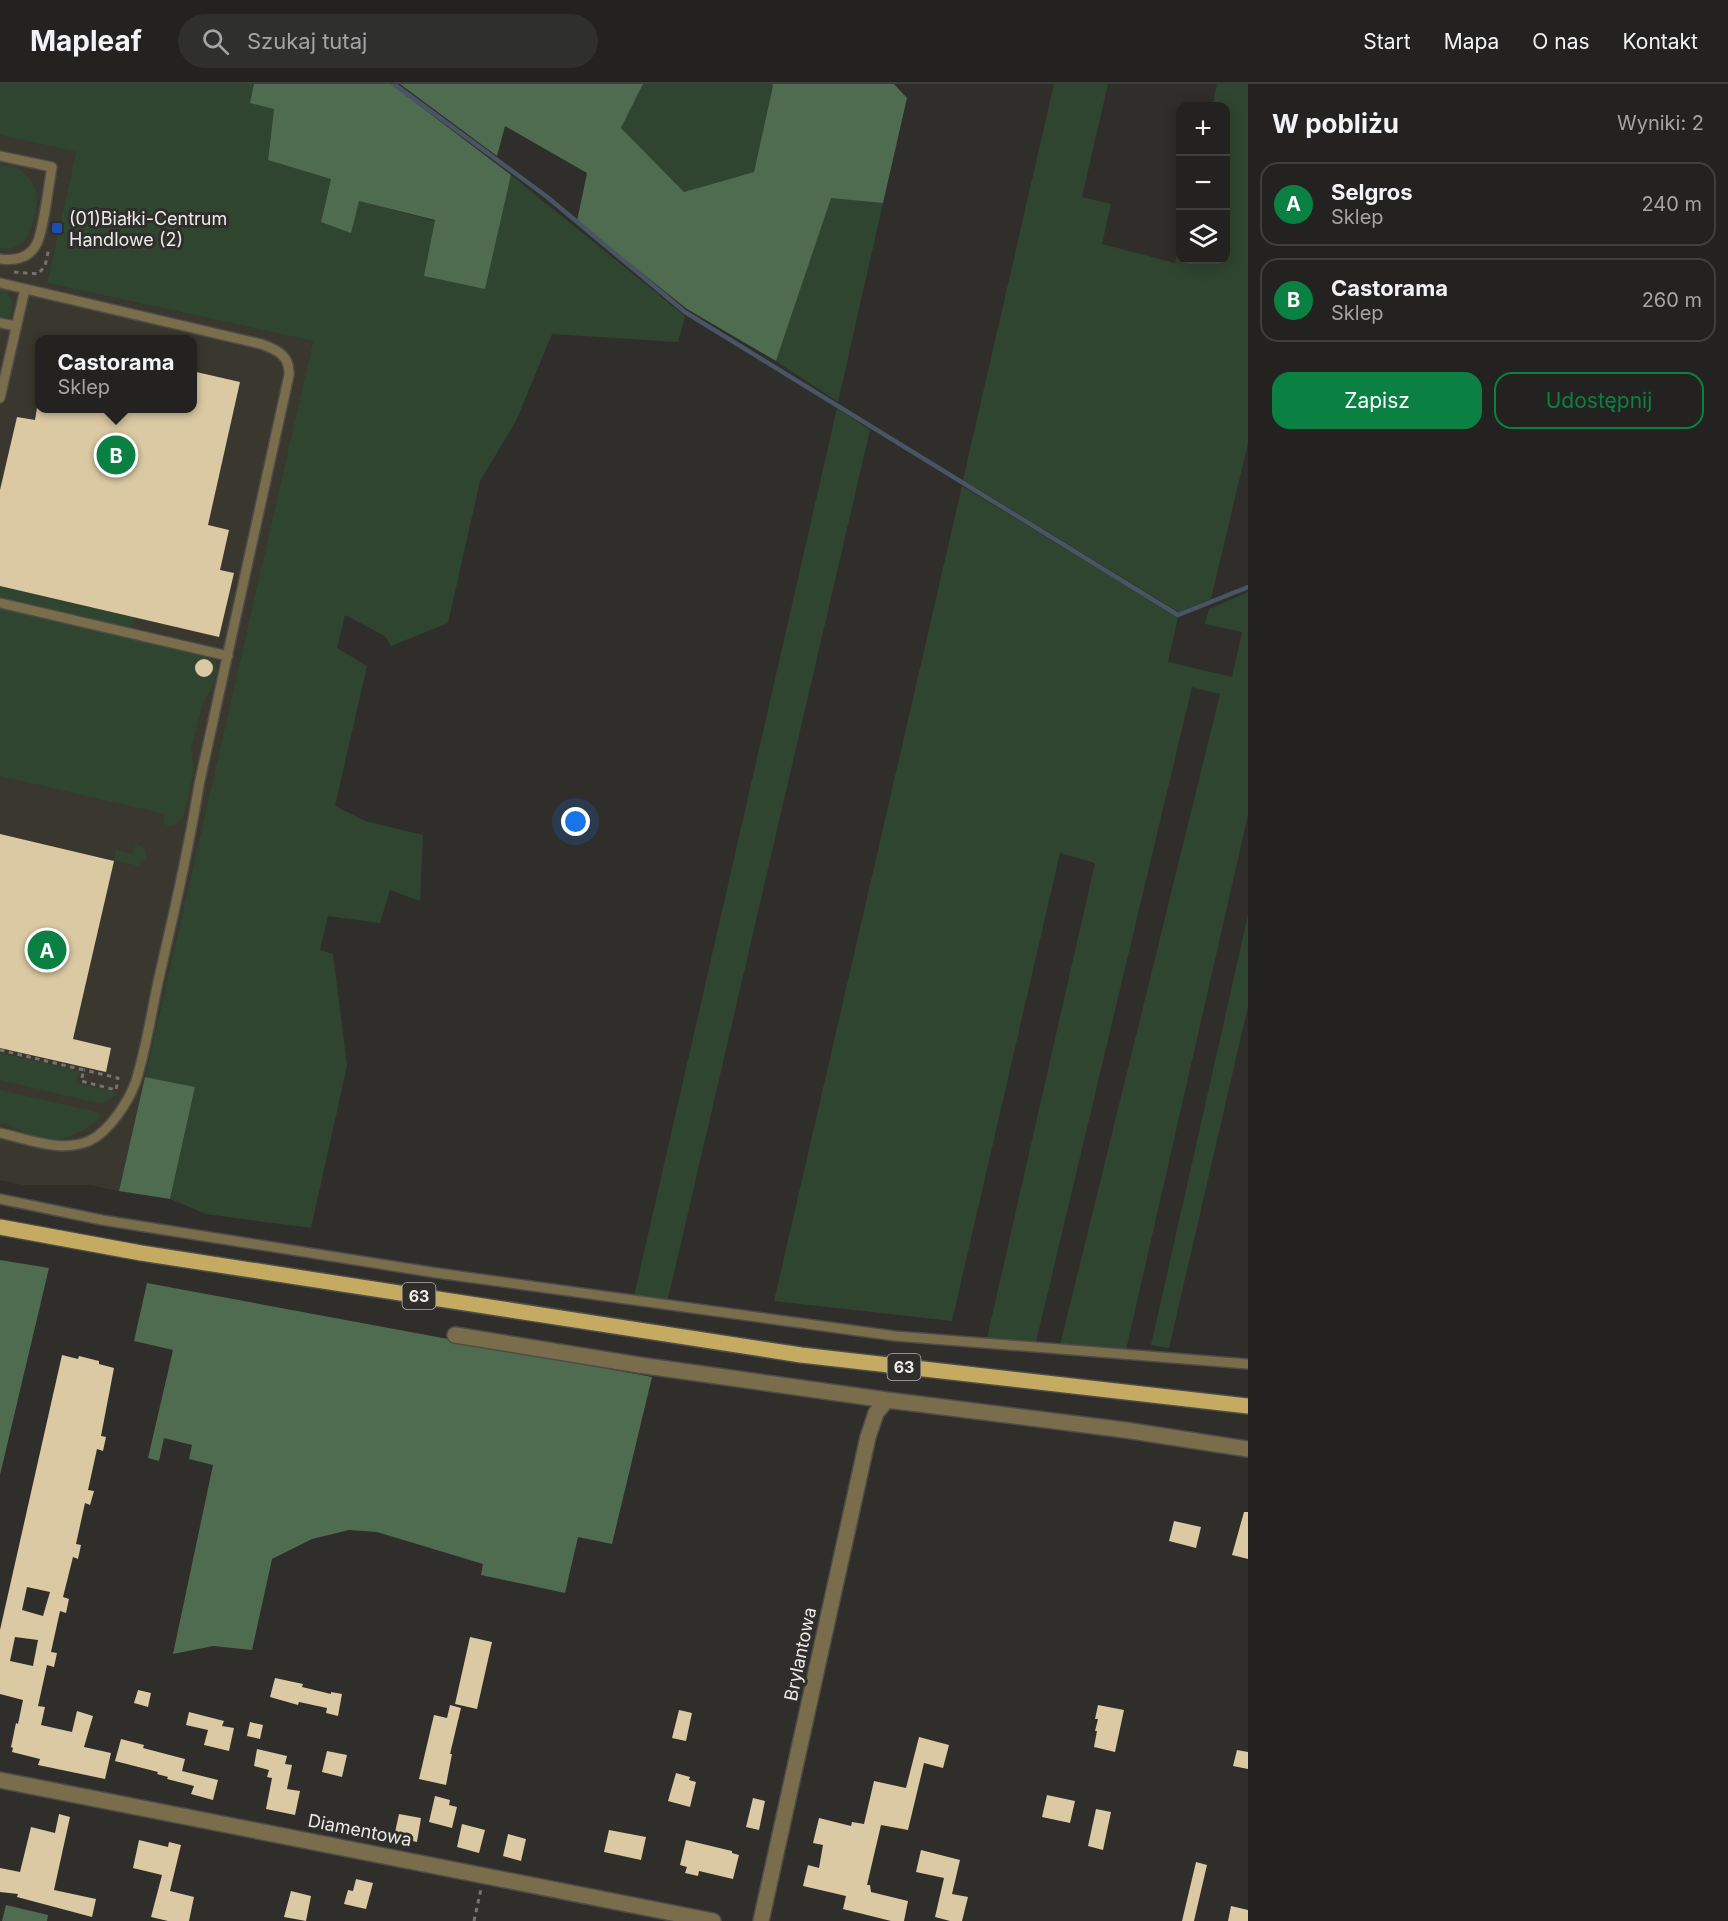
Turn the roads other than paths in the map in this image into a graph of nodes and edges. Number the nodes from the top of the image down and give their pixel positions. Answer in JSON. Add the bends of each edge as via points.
{"nodes":[{"id":1,"x":0,"y":156,"type":"edge"},
{"id":2,"x":0,"y":259,"type":"edge"},
{"id":3,"x":0,"y":282,"type":"edge"},
{"id":4,"x":25,"y":289,"type":"junction"},
{"id":5,"x":0,"y":323,"type":"edge"},
{"id":6,"x":16,"y":327,"type":"junction"},
{"id":7,"x":0,"y":398,"type":"edge"},
{"id":8,"x":0,"y":603,"type":"edge"},
{"id":9,"x":228,"y":656,"type":"junction"},
{"id":10,"x":0,"y":1133,"type":"edge"},
{"id":11,"x":0,"y":1198,"type":"edge"},
{"id":12,"x":0,"y":1227,"type":"edge"},
{"id":13,"x":455,"y":1335,"type":"dead end"},
{"id":14,"x":1248,"y":1364,"type":"edge"},
{"id":15,"x":887,"y":1400,"type":"junction"},
{"id":16,"x":1248,"y":1406,"type":"edge"},
{"id":17,"x":1248,"y":1449,"type":"edge"},
{"id":18,"x":0,"y":1780,"type":"edge"},
{"id":19,"x":712,"y":1921,"type":"edge"},
{"id":20,"x":760,"y":1921,"type":"edge"}],
"edges":[{"from":1,"to":2,"type":"lane","via":[[52,167],[38,244],[29,254],[11,261]]},
{"from":3,"to":4,"type":"lane"},
{"from":4,"to":6,"type":"lane"},
{"from":4,"to":9,"type":"lane","via":[[233,336],[278,350],[287,360],[289,375]]},
{"from":5,"to":6,"type":"lane"},
{"from":6,"to":7,"type":"lane"},
{"from":8,"to":9,"type":"lane"},
{"from":9,"to":10,"type":"lane","via":[[136,1082],[103,1132],[76,1145],[56,1146]]},
{"from":11,"to":14,"type":"lane","via":[[102,1220],[437,1273],[895,1336]]},
{"from":12,"to":16,"type":"main road","number":"63","via":[[141,1253],[801,1355]]},
{"from":13,"to":15,"type":"street"},
{"from":15,"to":17,"type":"street"},
{"from":15,"to":20,"type":"street","name":"Brylantowa","via":[[876,1413],[868,1437]]},
{"from":18,"to":19,"type":"street","name":"Diamentowa"}]}
